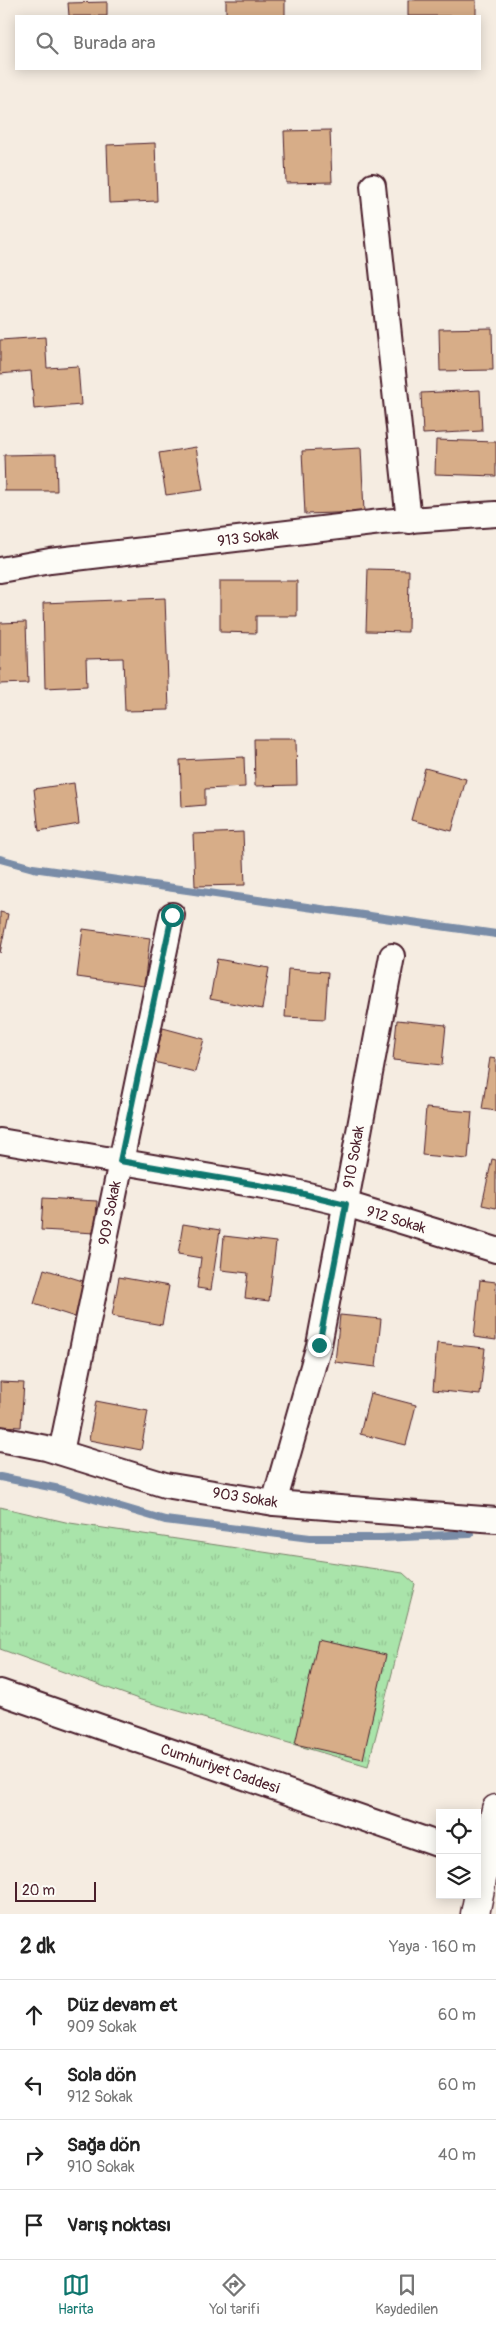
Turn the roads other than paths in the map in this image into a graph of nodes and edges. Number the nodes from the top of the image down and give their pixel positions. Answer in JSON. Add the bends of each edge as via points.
{"nodes":[{"id":1,"x":373,"y":186,"type":"dead end"},
{"id":2,"x":496,"y":514,"type":"edge"},
{"id":3,"x":409,"y":520,"type":"junction"},
{"id":4,"x":0,"y":570,"type":"edge"},
{"id":5,"x":172,"y":915,"type":"dead end"},
{"id":6,"x":392,"y":956,"type":"dead end"},
{"id":7,"x":0,"y":1141,"type":"edge"},
{"id":8,"x":120,"y":1161,"type":"junction"},
{"id":9,"x":346,"y":1204,"type":"junction"},
{"id":10,"x":496,"y":1250,"type":"edge"},
{"id":11,"x":0,"y":1439,"type":"edge"},
{"id":12,"x":60,"y":1452,"type":"junction"},
{"id":13,"x":274,"y":1503,"type":"junction"},
{"id":14,"x":496,"y":1520,"type":"edge"},
{"id":15,"x":0,"y":1692,"type":"edge"},
{"id":16,"x":496,"y":1809,"type":"edge"},
{"id":17,"x":436,"y":1844,"type":"edge"},
{"id":18,"x":481,"y":1859,"type":"edge"},
{"id":19,"x":476,"y":1899,"type":"edge"},
{"id":20,"x":474,"y":1914,"type":"edge"}],
"edges":[{"from":1,"to":3,"type":"street"},
{"from":2,"to":3,"type":"street","name":"913 Sokak"},
{"from":3,"to":4,"type":"street","name":"913 Sokak","via":[[50,561]]},
{"from":5,"to":8,"type":"street","name":"909 Sokak"},
{"from":6,"to":9,"type":"street","name":"910 Sokak"},
{"from":7,"to":8,"type":"street","name":"912 Sokak"},
{"from":8,"to":9,"type":"street","name":"912 Sokak","via":[[287,1190]]},
{"from":8,"to":12,"type":"street","name":"909 Sokak"},
{"from":9,"to":10,"type":"street","name":"912 Sokak"},
{"from":9,"to":13,"type":"street","name":"910 Sokak","via":[[319,1345]]},
{"from":11,"to":12,"type":"street","name":"903 Sokak"},
{"from":12,"to":13,"type":"street","name":"903 Sokak","via":[[165,1485]]},
{"from":13,"to":14,"type":"street","name":"903 Sokak"},
{"from":15,"to":17,"type":"street","name":"Cumhuriyet Caddesi"},
{"from":16,"to":18,"type":"highway"},
{"from":19,"to":20,"type":"highway"}]}
